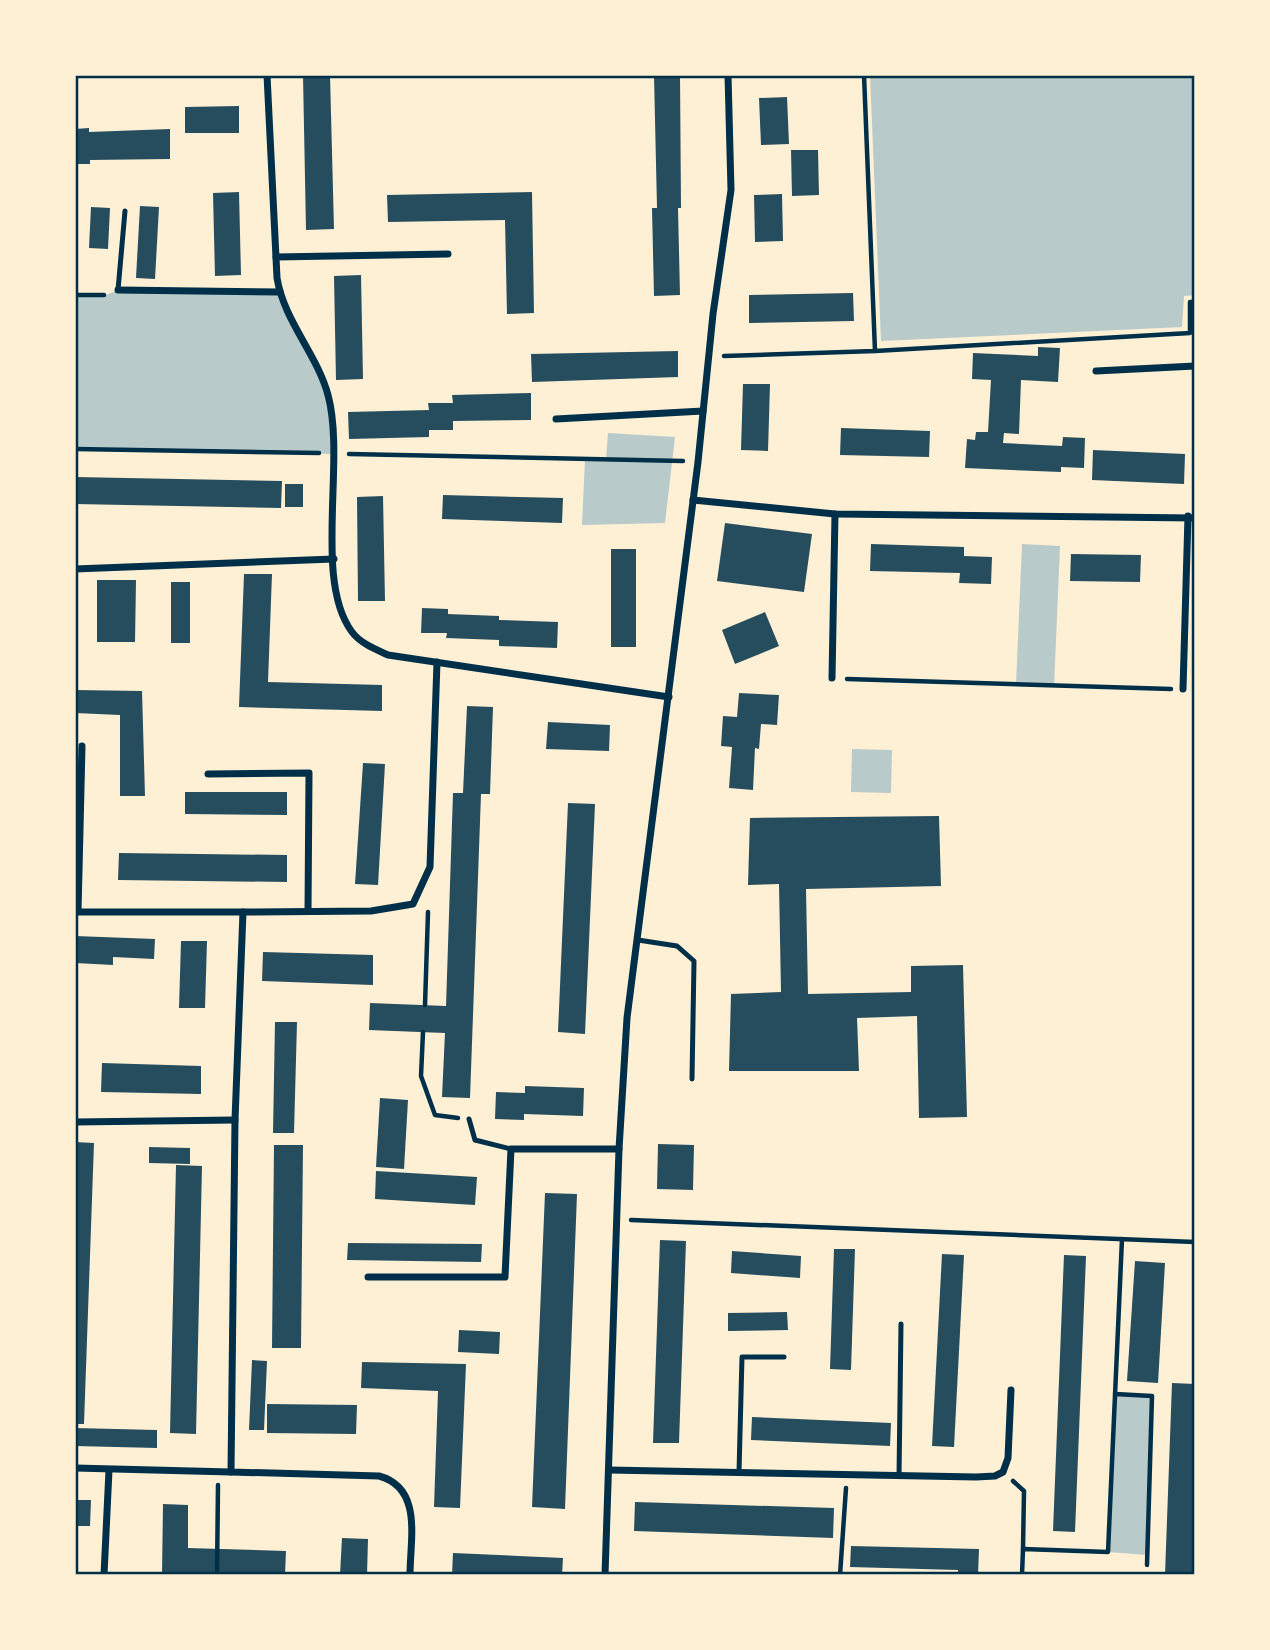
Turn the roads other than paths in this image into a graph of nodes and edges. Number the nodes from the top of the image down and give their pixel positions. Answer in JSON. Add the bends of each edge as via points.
{"nodes":[{"id":1,"x":267,"y":75,"type":"edge"},
{"id":2,"x":728,"y":75,"type":"edge"},
{"id":3,"x":125,"y":211,"type":"dead end"},
{"id":4,"x":447,"y":254,"type":"dead end"},
{"id":5,"x":276,"y":257,"type":"junction"},
{"id":6,"x":118,"y":290,"type":"joint"},
{"id":7,"x":280,"y":292,"type":"junction"},
{"id":8,"x":1195,"y":366,"type":"edge"},
{"id":9,"x":1096,"y":371,"type":"dead end"},
{"id":10,"x":703,"y":411,"type":"junction"},
{"id":11,"x":556,"y":419,"type":"dead end"},
{"id":12,"x":693,"y":500,"type":"junction"},
{"id":13,"x":835,"y":514,"type":"junction"},
{"id":14,"x":1191,"y":517,"type":"edge"},
{"id":15,"x":334,"y":559,"type":"junction"},
{"id":16,"x":75,"y":569,"type":"edge"},
{"id":17,"x":437,"y":662,"type":"junction"},
{"id":18,"x":832,"y":678,"type":"road end"},
{"id":19,"x":1182,"y":689,"type":"road end"},
{"id":20,"x":669,"y":697,"type":"junction"},
{"id":21,"x":82,"y":746,"type":"dead end"},
{"id":22,"x":208,"y":774,"type":"dead end"},
{"id":23,"x":308,"y":911,"type":"junction"},
{"id":24,"x":243,"y":912,"type":"junction"},
{"id":25,"x":638,"y":940,"type":"junction"},
{"id":26,"x":692,"y":1079,"type":"dead end"},
{"id":27,"x":469,"y":1119,"type":"road end"},
{"id":28,"x":235,"y":1120,"type":"junction"},
{"id":29,"x":75,"y":1122,"type":"edge"},
{"id":30,"x":511,"y":1149,"type":"junction"},
{"id":31,"x":619,"y":1149,"type":"junction"},
{"id":32,"x":368,"y":1277,"type":"dead end"},
{"id":33,"x":901,"y":1324,"type":"dead end"},
{"id":34,"x":784,"y":1357,"type":"dead end"},
{"id":35,"x":1011,"y":1390,"type":"dead end"},
{"id":36,"x":75,"y":1468,"type":"edge"},
{"id":37,"x":109,"y":1470,"type":"junction"},
{"id":38,"x":609,"y":1470,"type":"junction"},
{"id":39,"x":231,"y":1472,"type":"junction"},
{"id":40,"x":739,"y":1472,"type":"junction"},
{"id":41,"x":899,"y":1476,"type":"junction"},
{"id":42,"x":104,"y":1575,"type":"edge"},
{"id":43,"x":410,"y":1575,"type":"edge"},
{"id":44,"x":605,"y":1575,"type":"edge"}],
"edges":[{"from":1,"to":5,"type":"street"},
{"from":2,"to":10,"type":"street","via":[[731,190]]},
{"from":3,"to":6,"type":"lane"},
{"from":4,"to":5,"type":"street"},
{"from":5,"to":7,"type":"street"},
{"from":6,"to":7,"type":"street"},
{"from":7,"to":15,"type":"street","via":[[328,395],[334,453]]},
{"from":8,"to":9,"type":"street"},
{"from":10,"to":11,"type":"street"},
{"from":10,"to":12,"type":"street"},
{"from":12,"to":13,"type":"street"},
{"from":12,"to":20,"type":"street"},
{"from":13,"to":14,"type":"street"},
{"from":13,"to":18,"type":"street"},
{"from":14,"to":19,"type":"street"},
{"from":15,"to":16,"type":"street"},
{"from":15,"to":17,"type":"street","via":[[340,612],[353,634],[388,654]]},
{"from":17,"to":20,"type":"street"},
{"from":17,"to":23,"type":"street","via":[[430,867],[413,904],[370,911]]},
{"from":20,"to":25,"type":"street"},
{"from":21,"to":24,"type":"street","via":[[78,912]]},
{"from":22,"to":23,"type":"street","via":[[309,773]]},
{"from":23,"to":24,"type":"street"},
{"from":24,"to":28,"type":"street"},
{"from":25,"to":26,"type":"lane","via":[[677,946],[694,961]]},
{"from":25,"to":31,"type":"street","via":[[627,1018]]},
{"from":27,"to":30,"type":"lane","via":[[475,1140]]},
{"from":28,"to":29,"type":"street"},
{"from":28,"to":39,"type":"street"},
{"from":30,"to":31,"type":"street"},
{"from":30,"to":32,"type":"street","via":[[505,1277]]},
{"from":31,"to":38,"type":"street"},
{"from":33,"to":41,"type":"lane"},
{"from":34,"to":40,"type":"lane","via":[[742,1357]]},
{"from":35,"to":41,"type":"street","via":[[1008,1458],[1003,1472],[976,1478]]},
{"from":36,"to":37,"type":"street"},
{"from":37,"to":39,"type":"street"},
{"from":37,"to":42,"type":"street"},
{"from":38,"to":40,"type":"street"},
{"from":38,"to":44,"type":"street"},
{"from":39,"to":43,"type":"street","via":[[379,1476],[396,1483],[411,1507]]},
{"from":40,"to":41,"type":"street"}]}
